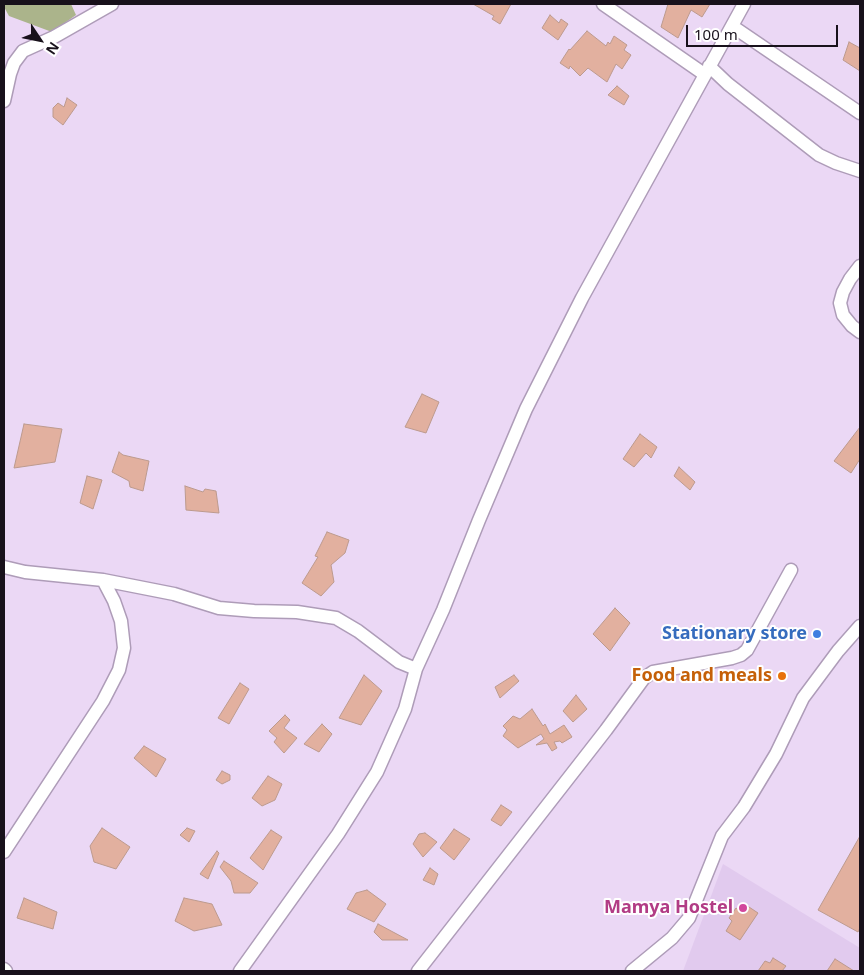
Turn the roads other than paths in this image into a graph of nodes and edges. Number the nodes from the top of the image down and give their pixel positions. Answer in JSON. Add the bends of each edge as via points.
{"nodes":[{"id":1,"x":112,"y":4,"type":"edge"},
{"id":2,"x":604,"y":4,"type":"edge"},
{"id":3,"x":744,"y":4,"type":"edge"},
{"id":4,"x":732,"y":26,"type":"junction"},
{"id":5,"x":707,"y":70,"type":"junction"},
{"id":6,"x":4,"y":101,"type":"edge"},
{"id":7,"x":860,"y":113,"type":"edge"},
{"id":8,"x":860,"y":171,"type":"edge"},
{"id":9,"x":860,"y":266,"type":"edge"},
{"id":10,"x":860,"y":332,"type":"edge"},
{"id":11,"x":4,"y":567,"type":"edge"},
{"id":12,"x":791,"y":570,"type":"dead end"},
{"id":13,"x":103,"y":580,"type":"junction"},
{"id":14,"x":860,"y":626,"type":"edge"},
{"id":15,"x":416,"y":669,"type":"junction"},
{"id":16,"x":4,"y":852,"type":"edge"},
{"id":17,"x":240,"y":971,"type":"edge"},
{"id":18,"x":418,"y":971,"type":"edge"},
{"id":19,"x":632,"y":971,"type":"edge"}],
"edges":[{"from":1,"to":6,"type":"street","via":[[23,51],[14,63]]},
{"from":2,"to":5,"type":"street"},
{"from":3,"to":4,"type":"street"},
{"from":4,"to":5,"type":"street"},
{"from":4,"to":7,"type":"street"},
{"from":5,"to":8,"type":"street","via":[[819,155]]},
{"from":5,"to":15,"type":"street","via":[[582,298],[526,409]]},
{"from":9,"to":10,"type":"street","via":[[850,279],[840,303],[843,315]]},
{"from":11,"to":13,"type":"street"},
{"from":12,"to":18,"type":"street","via":[[747,650],[732,658],[653,672],[644,678]]},
{"from":13,"to":15,"type":"street","via":[[174,594],[219,608],[297,612],[336,618],[399,662]]},
{"from":13,"to":16,"type":"street","via":[[121,621],[124,648],[119,670],[103,701]]},
{"from":14,"to":19,"type":"street","via":[[803,698],[772,760],[722,836],[688,918],[672,938]]},
{"from":15,"to":17,"type":"street","via":[[405,709],[377,772],[338,834]]}]}
